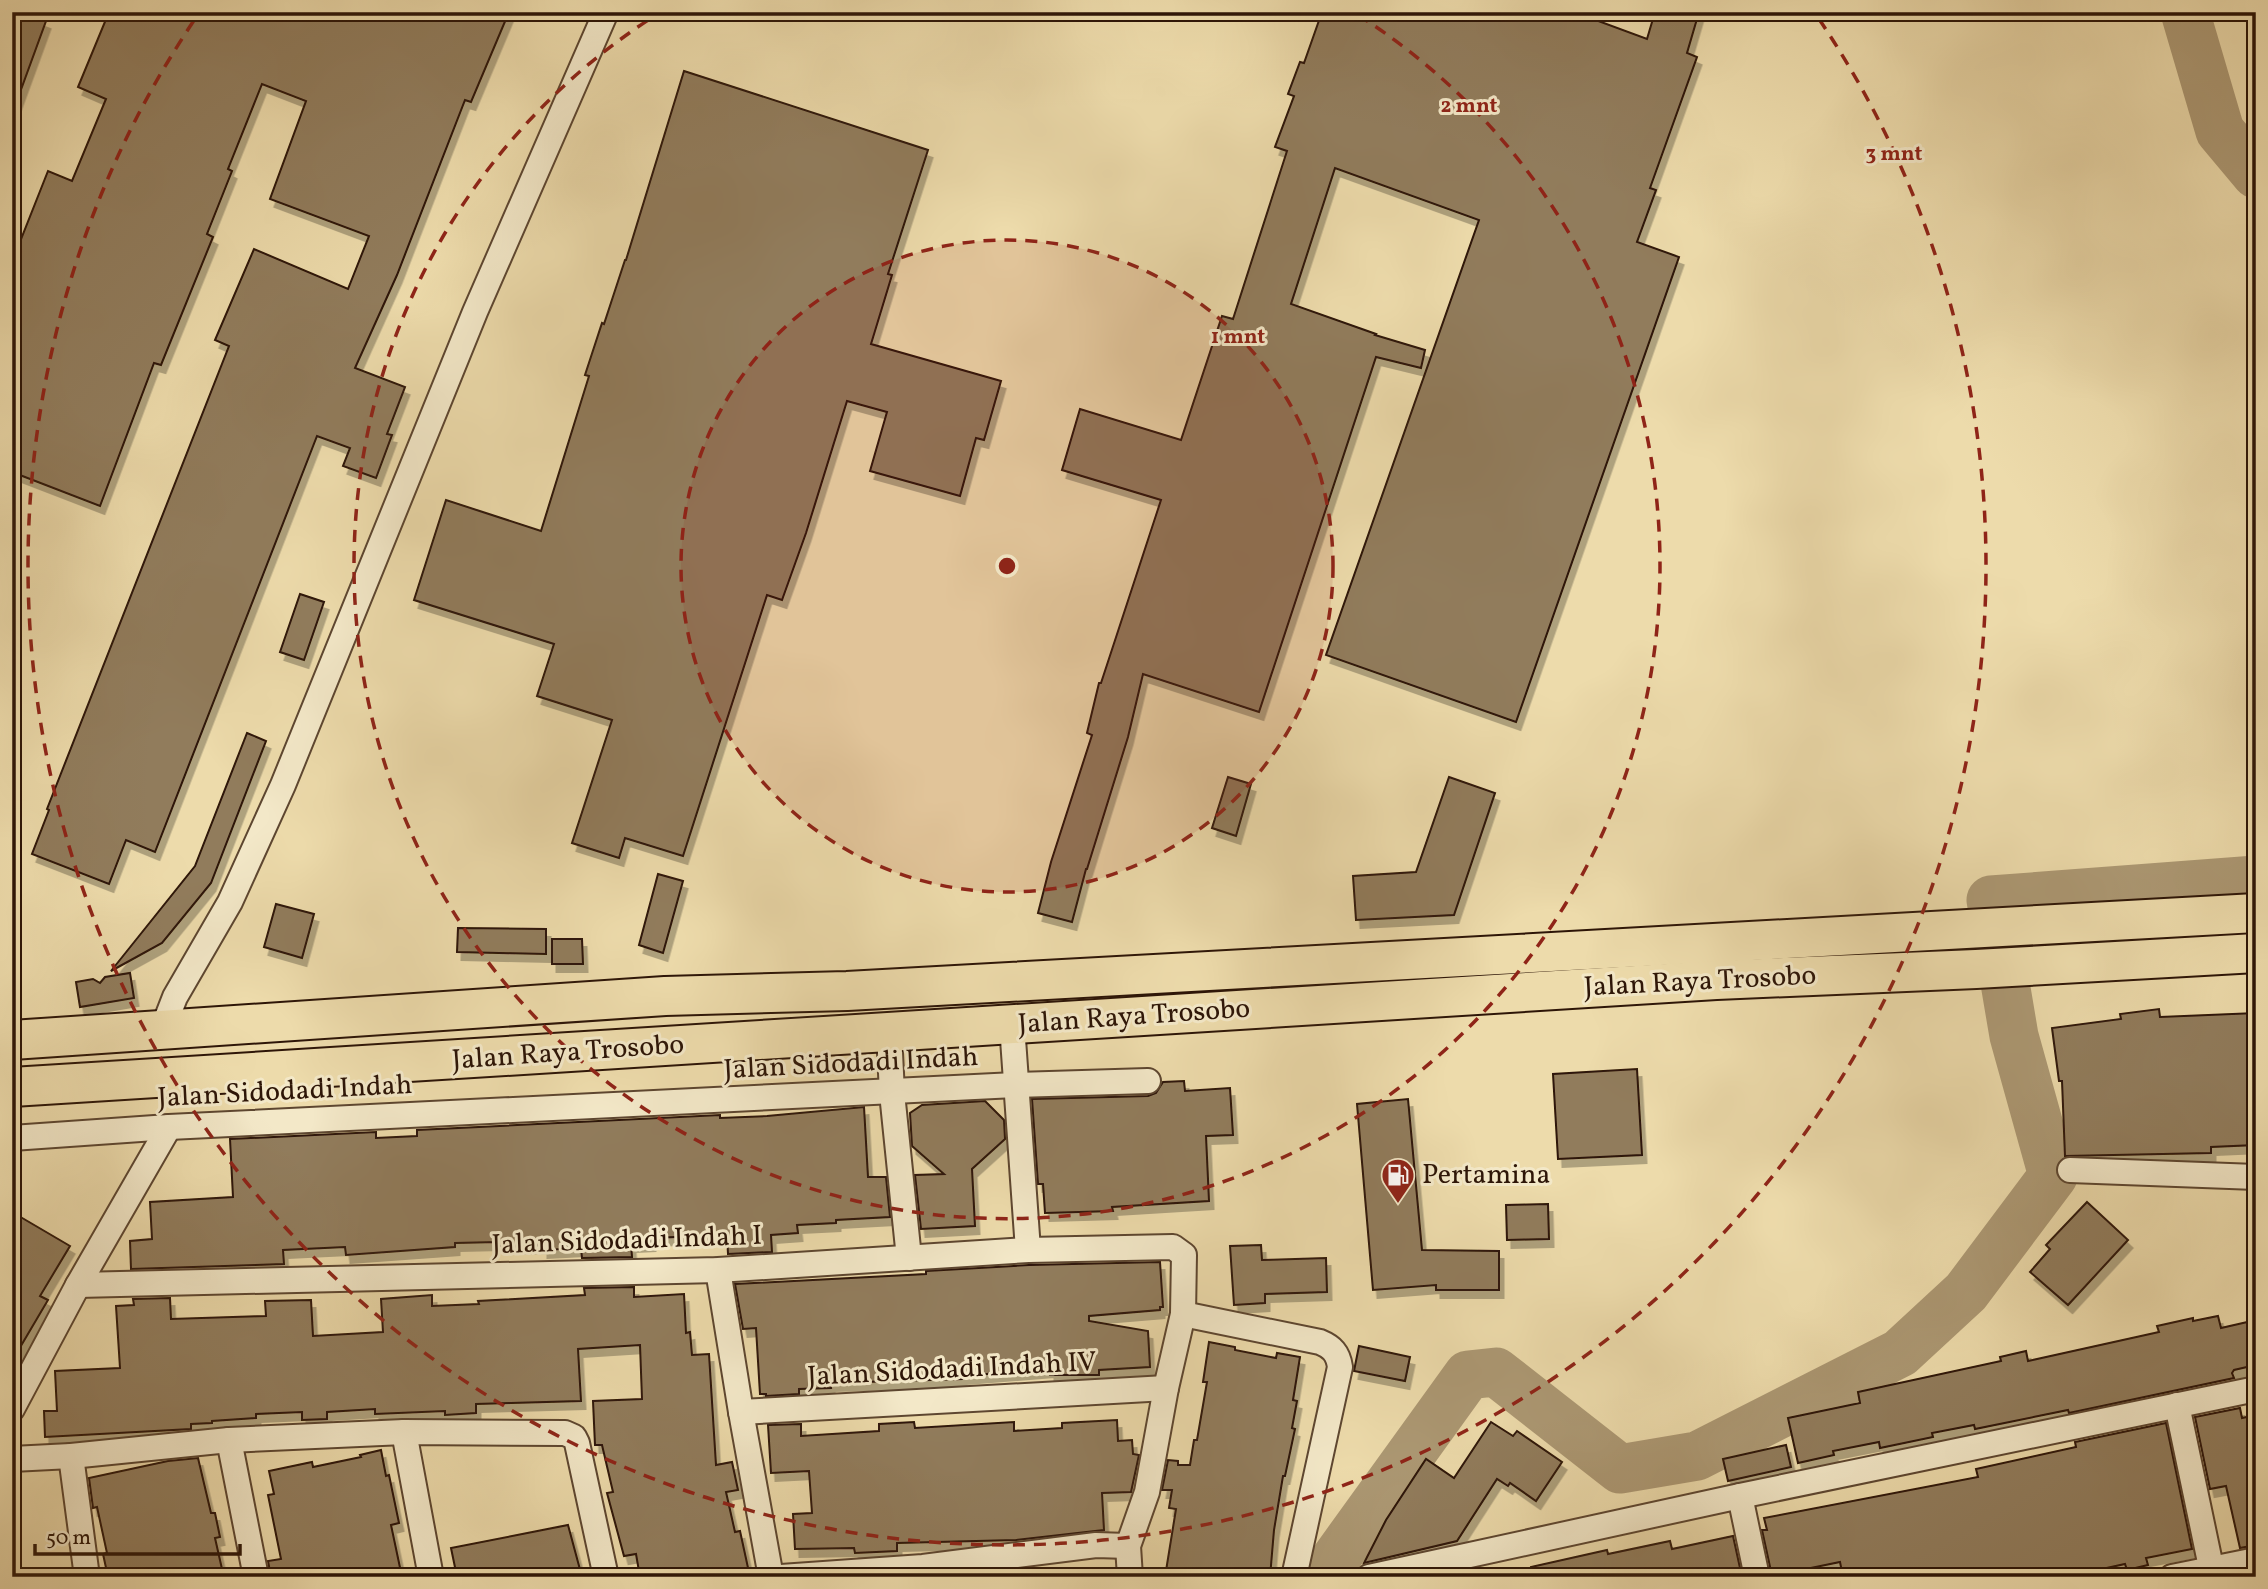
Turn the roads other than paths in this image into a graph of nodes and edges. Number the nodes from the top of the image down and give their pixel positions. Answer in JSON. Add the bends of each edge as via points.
{"nodes":[{"id":1,"x":606,"y":12,"type":"edge"},
{"id":2,"x":2256,"y":913,"type":"edge"},
{"id":3,"x":2256,"y":953,"type":"edge"},
{"id":4,"x":1012,"y":1025,"type":"junction"},
{"id":5,"x":163,"y":1028,"type":"junction"},
{"id":6,"x":889,"y":1033,"type":"junction"},
{"id":7,"x":12,"y":1040,"type":"edge"},
{"id":8,"x":1148,"y":1081,"type":"dead end"},
{"id":9,"x":1015,"y":1085,"type":"junction"},
{"id":10,"x":12,"y":1087,"type":"edge"},
{"id":11,"x":892,"y":1093,"type":"junction"},
{"id":12,"x":169,"y":1127,"type":"junction"},
{"id":13,"x":12,"y":1138,"type":"edge"},
{"id":14,"x":2070,"y":1170,"type":"dead end"},
{"id":15,"x":2256,"y":1177,"type":"edge"},
{"id":16,"x":1028,"y":1251,"type":"junction"},
{"id":17,"x":909,"y":1258,"type":"junction"},
{"id":18,"x":718,"y":1270,"type":"junction"},
{"id":19,"x":78,"y":1286,"type":"junction"},
{"id":20,"x":1183,"y":1314,"type":"junction"},
{"id":21,"x":1166,"y":1388,"type":"junction"},
{"id":22,"x":2256,"y":1389,"type":"edge"},
{"id":23,"x":2178,"y":1405,"type":"junction"},
{"id":24,"x":12,"y":1409,"type":"edge"},
{"id":25,"x":741,"y":1412,"type":"junction"},
{"id":26,"x":404,"y":1432,"type":"junction"},
{"id":27,"x":229,"y":1440,"type":"junction"},
{"id":28,"x":71,"y":1456,"type":"junction"},
{"id":29,"x":12,"y":1459,"type":"edge"},
{"id":30,"x":1740,"y":1496,"type":"junction"},
{"id":31,"x":1128,"y":1546,"type":"junction"},
{"id":32,"x":2256,"y":1560,"type":"edge"},
{"id":33,"x":2211,"y":1567,"type":"junction"},
{"id":34,"x":924,"y":1572,"type":"edge"},
{"id":35,"x":87,"y":1577,"type":"edge"},
{"id":36,"x":256,"y":1577,"type":"edge"},
{"id":37,"x":431,"y":1577,"type":"edge"},
{"id":38,"x":606,"y":1577,"type":"edge"},
{"id":39,"x":771,"y":1577,"type":"edge"},
{"id":40,"x":781,"y":1577,"type":"edge"},
{"id":41,"x":1130,"y":1577,"type":"edge"},
{"id":42,"x":1294,"y":1577,"type":"edge"},
{"id":43,"x":1369,"y":1577,"type":"edge"},
{"id":44,"x":1756,"y":1577,"type":"edge"},
{"id":45,"x":2172,"y":1577,"type":"edge"}],
"edges":[{"from":1,"to":5,"type":"street","via":[[475,312],[283,785],[230,901],[175,996]]},
{"from":2,"to":5,"type":"highway","name":"Jalan Raya Trosobo","via":[[847,991],[665,996]]},
{"from":3,"to":4,"type":"highway","name":"Jalan Raya Trosobo","via":[[1716,980]]},
{"from":4,"to":6,"type":"highway","name":"Jalan Raya Trosobo"},
{"from":4,"to":9,"type":"street"},
{"from":5,"to":7,"type":"highway","name":"Jalan Raya Trosobo"},
{"from":6,"to":10,"type":"highway","name":"Jalan Raya Trosobo"},
{"from":6,"to":11,"type":"street"},
{"from":8,"to":9,"type":"street","name":"Jalan Sidodadi Indah"},
{"from":9,"to":11,"type":"street","name":"Jalan Sidodadi Indah"},
{"from":9,"to":16,"type":"street"},
{"from":11,"to":12,"type":"street","name":"Jalan Sidodadi Indah"},
{"from":11,"to":17,"type":"street"},
{"from":12,"to":13,"type":"street","name":"Jalan Sidodadi Indah"},
{"from":12,"to":19,"type":"street"},
{"from":14,"to":15,"type":"street"},
{"from":16,"to":17,"type":"street","name":"Jalan Sidodadi Indah I"},
{"from":16,"to":20,"type":"street","name":"Jalan Sidodadi Indah I","via":[[1178,1249],[1184,1255]]},
{"from":17,"to":18,"type":"street","name":"Jalan Sidodadi Indah I"},
{"from":18,"to":19,"type":"street","name":"Jalan Sidodadi Indah I"},
{"from":18,"to":25,"type":"street"},
{"from":19,"to":24,"type":"street"},
{"from":20,"to":21,"type":"street"},
{"from":20,"to":42,"type":"street","via":[[1320,1342],[1339,1358]]},
{"from":21,"to":25,"type":"street","name":"Jalan Sidodadi Indah IV"},
{"from":21,"to":31,"type":"street","via":[[1147,1492]]},
{"from":22,"to":23,"type":"street"},
{"from":23,"to":30,"type":"street"},
{"from":23,"to":33,"type":"street"},
{"from":25,"to":39,"type":"street"},
{"from":26,"to":27,"type":"street"},
{"from":26,"to":37,"type":"street"},
{"from":26,"to":38,"type":"street","via":[[570,1434],[577,1443]]},
{"from":27,"to":28,"type":"street"},
{"from":27,"to":36,"type":"street"},
{"from":28,"to":29,"type":"street"},
{"from":28,"to":35,"type":"street"},
{"from":30,"to":43,"type":"street"},
{"from":30,"to":44,"type":"street"},
{"from":31,"to":34,"type":"street","via":[[1096,1545]]},
{"from":31,"to":41,"type":"street"},
{"from":32,"to":33,"type":"street"},
{"from":33,"to":45,"type":"street"},
{"from":34,"to":40,"type":"street"}]}
